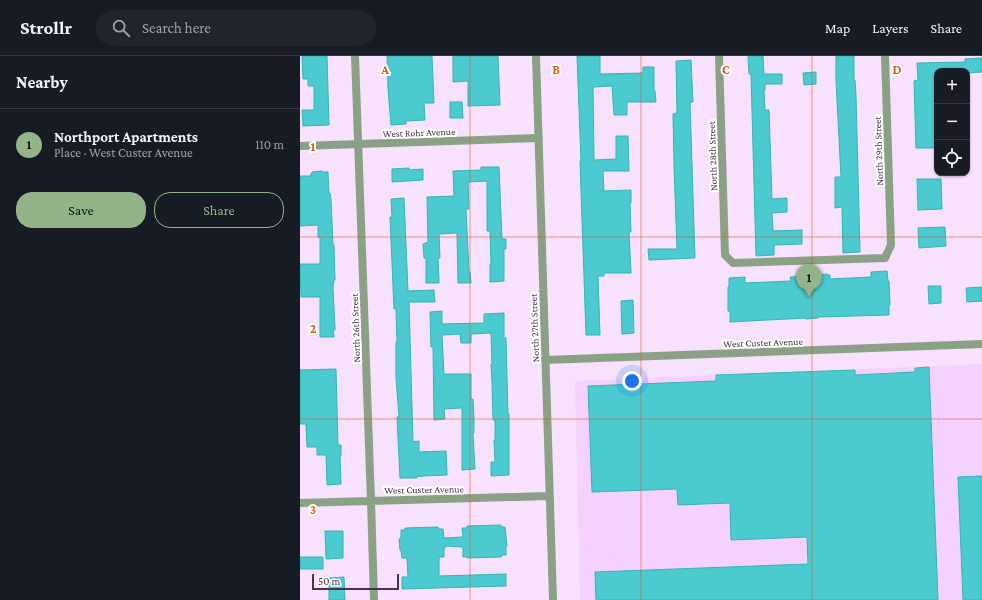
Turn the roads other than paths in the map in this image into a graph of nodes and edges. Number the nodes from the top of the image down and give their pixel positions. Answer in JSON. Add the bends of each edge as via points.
{"nodes":[{"id":1,"x":356,"y":56,"type":"edge"},
{"id":2,"x":536,"y":56,"type":"edge"},
{"id":3,"x":719,"y":56,"type":"edge"},
{"id":4,"x":885,"y":56,"type":"edge"},
{"id":5,"x":539,"y":138,"type":"junction"},
{"id":6,"x":358,"y":144,"type":"junction"},
{"id":7,"x":300,"y":146,"type":"edge"},
{"id":8,"x":891,"y":245,"type":"joint"},
{"id":9,"x":982,"y":344,"type":"edge"},
{"id":10,"x":545,"y":360,"type":"junction"},
{"id":11,"x":549,"y":496,"type":"junction"},
{"id":12,"x":371,"y":501,"type":"junction"},
{"id":13,"x":300,"y":503,"type":"edge"},
{"id":14,"x":374,"y":600,"type":"edge"},
{"id":15,"x":553,"y":600,"type":"edge"}],
"edges":[{"from":1,"to":6,"type":"street","name":"North 26th Street"},
{"from":2,"to":5,"type":"street","name":"North 27th Street"},
{"from":3,"to":8,"type":"street","name":"North 28th Street","via":[[725,255],[733,264],[884,258]]},
{"from":4,"to":8,"type":"street","name":"North 29th Street"},
{"from":5,"to":6,"type":"street","name":"West Rohr Avenue"},
{"from":5,"to":10,"type":"street","name":"North 27th Street"},
{"from":6,"to":7,"type":"street","name":"West Rohr Avenue"},
{"from":6,"to":12,"type":"street","name":"North 26th Street"},
{"from":9,"to":10,"type":"street","name":"West Custer Avenue"},
{"from":10,"to":11,"type":"street","name":"North 27th Street"},
{"from":11,"to":12,"type":"street","name":"West Custer Avenue"},
{"from":11,"to":15,"type":"street","name":"North 27th Street"},
{"from":12,"to":13,"type":"street","name":"West Custer Avenue"},
{"from":12,"to":14,"type":"street","name":"North 26th Street"}]}
